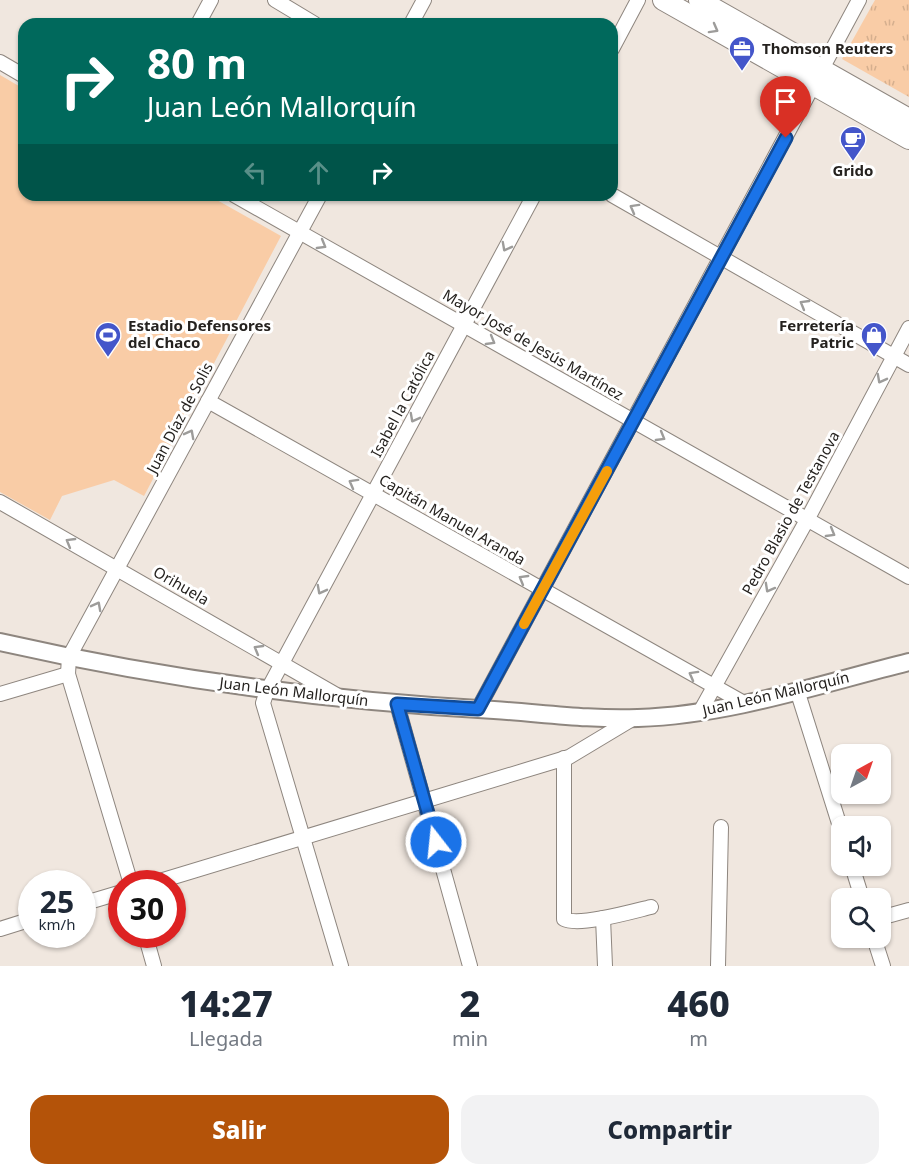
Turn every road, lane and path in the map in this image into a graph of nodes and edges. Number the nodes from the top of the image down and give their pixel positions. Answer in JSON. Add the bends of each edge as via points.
{"nodes":[{"id":1,"x":211,"y":0,"type":"edge"},
{"id":2,"x":275,"y":0,"type":"edge"},
{"id":3,"x":424,"y":0,"type":"edge"},
{"id":4,"x":638,"y":0,"type":"edge"},
{"id":5,"x":663,"y":0,"type":"edge"},
{"id":6,"x":699,"y":0,"type":"edge"},
{"id":7,"x":859,"y":0,"type":"edge"},
{"id":8,"x":201,"y":18,"type":"edge"},
{"id":9,"x":305,"y":18,"type":"edge"},
{"id":10,"x":414,"y":18,"type":"edge"},
{"id":11,"x":618,"y":38,"type":"edge"},
{"id":12,"x":0,"y":62,"type":"edge"},
{"id":13,"x":18,"y":72,"type":"edge"},
{"id":14,"x":818,"y":78,"type":"junction"},
{"id":15,"x":909,"y":119,"type":"edge"},
{"id":16,"x":909,"y":139,"type":"edge"},
{"id":17,"x":618,"y":198,"type":"edge"},
{"id":18,"x":245,"y":201,"type":"edge"},
{"id":19,"x":317,"y":201,"type":"edge"},
{"id":20,"x":531,"y":201,"type":"edge"},
{"id":21,"x":300,"y":232,"type":"junction"},
{"id":22,"x":722,"y":257,"type":"junction"},
{"id":23,"x":464,"y":325,"type":"junction"},
{"id":24,"x":909,"y":328,"type":"edge"},
{"id":25,"x":893,"y":356,"type":"junction"},
{"id":26,"x":909,"y":365,"type":"edge"},
{"id":27,"x":208,"y":401,"type":"junction"},
{"id":28,"x":634,"y":422,"type":"junction"},
{"id":29,"x":373,"y":494,"type":"junction"},
{"id":30,"x":0,"y":502,"type":"edge"},
{"id":31,"x":807,"y":520,"type":"junction"},
{"id":32,"x":117,"y":569,"type":"junction"},
{"id":33,"x":909,"y":577,"type":"edge"},
{"id":34,"x":542,"y":590,"type":"junction"},
{"id":35,"x":0,"y":642,"type":"edge"},
{"id":36,"x":282,"y":663,"type":"junction"},
{"id":37,"x":909,"y":663,"type":"edge"},
{"id":38,"x":68,"y":665,"type":"junction"},
{"id":39,"x":714,"y":687,"type":"junction"},
{"id":40,"x":797,"y":690,"type":"junction"},
{"id":41,"x":267,"y":691,"type":"junction"},
{"id":42,"x":0,"y":694,"type":"edge"},
{"id":43,"x":345,"y":699,"type":"junction"},
{"id":44,"x":744,"y":703,"type":"junction"},
{"id":45,"x":397,"y":704,"type":"junction"},
{"id":46,"x":478,"y":709,"type":"junction"},
{"id":47,"x":700,"y":712,"type":"junction"},
{"id":48,"x":634,"y":718,"type":"junction"},
{"id":49,"x":566,"y":758,"type":"junction"},
{"id":50,"x":424,"y":801,"type":"junction"},
{"id":51,"x":837,"y":816,"type":"edge"},
{"id":52,"x":721,"y":827,"type":"dead end"},
{"id":53,"x":303,"y":837,"type":"junction"},
{"id":54,"x":127,"y":870,"type":"edge"},
{"id":55,"x":186,"y":873,"type":"edge"},
{"id":56,"x":651,"y":907,"type":"dead end"},
{"id":57,"x":909,"y":910,"type":"edge"},
{"id":58,"x":891,"y":915,"type":"edge"},
{"id":59,"x":603,"y":918,"type":"junction"},
{"id":60,"x":18,"y":923,"type":"edge"},
{"id":61,"x":0,"y":929,"type":"edge"},
{"id":62,"x":149,"y":948,"type":"edge"},
{"id":63,"x":877,"y":948,"type":"edge"},
{"id":64,"x":154,"y":966,"type":"edge"},
{"id":65,"x":341,"y":966,"type":"edge"},
{"id":66,"x":470,"y":966,"type":"edge"},
{"id":67,"x":605,"y":966,"type":"edge"},
{"id":68,"x":718,"y":966,"type":"edge"},
{"id":69,"x":883,"y":966,"type":"edge"}],
"edges":[{"from":1,"to":8,"type":"street"},
{"from":2,"to":9,"type":"street"},
{"from":3,"to":10,"type":"street"},
{"from":4,"to":11,"type":"street"},
{"from":5,"to":14,"type":"main road","one_way":true},
{"from":6,"to":14,"type":"main road"},
{"from":7,"to":14,"type":"street"},
{"from":12,"to":13,"type":"street"},
{"from":14,"to":15,"type":"main road"},
{"from":14,"to":16,"type":"main road"},
{"from":14,"to":22,"type":"street"},
{"from":22,"to":17,"type":"street","one_way":true},
{"from":18,"to":21,"type":"street","name":"Mayor José de Jesús Martínez"},
{"from":19,"to":21,"type":"street","name":"Juan Díaz de Solis"},
{"from":20,"to":23,"type":"street","name":"Isabel la Católica","one_way":true},
{"from":21,"to":23,"type":"street","name":"Mayor José de Jesús Martínez","one_way":true},
{"from":21,"to":27,"type":"street","name":"Juan Díaz de Solis"},
{"from":25,"to":22,"type":"street","one_way":true},
{"from":22,"to":28,"type":"street"},
{"from":23,"to":28,"type":"street","name":"Mayor José de Jesús Martínez","one_way":true},
{"from":23,"to":29,"type":"street","name":"Isabel la Católica","one_way":true},
{"from":24,"to":25,"type":"street","name":"Pedro Blasio de Testanova"},
{"from":25,"to":26,"type":"street"},
{"from":25,"to":31,"type":"street","name":"Pedro Blasio de Testanova","one_way":true},
{"from":29,"to":27,"type":"street","name":"Capitán Manuel Aranda","one_way":true},
{"from":32,"to":27,"type":"street","name":"Juan Díaz de Solis","one_way":true},
{"from":28,"to":31,"type":"street","name":"Mayor José de Jesús Martínez","one_way":true},
{"from":28,"to":34,"type":"street"},
{"from":34,"to":29,"type":"street","name":"Capitán Manuel Aranda","one_way":true},
{"from":29,"to":36,"type":"street","name":"Isabel la Católica","one_way":true},
{"from":32,"to":30,"type":"street","name":"Orihuela","one_way":true},
{"from":31,"to":33,"type":"street","name":"Mayor José de Jesús Martínez","one_way":true},
{"from":31,"to":39,"type":"street","name":"Pedro Blasio de Testanova","one_way":true},
{"from":36,"to":32,"type":"street","name":"Orihuela","one_way":true},
{"from":38,"to":32,"type":"street","name":"Juan Díaz de Solis","one_way":true},
{"from":39,"to":34,"type":"street","name":"Capitán Manuel Aranda","one_way":true},
{"from":34,"to":46,"type":"street"},
{"from":35,"to":38,"type":"street","name":"Juan León Mallorquín"},
{"from":36,"to":41,"type":"street","name":"Isabel la Católica"},
{"from":36,"to":43,"type":"street","name":"Orihuela"},
{"from":37,"to":40,"type":"street","name":"Juan León Mallorquín"},
{"from":38,"to":41,"type":"street","name":"Juan León Mallorquín"},
{"from":38,"to":42,"type":"street"},
{"from":38,"to":54,"type":"street"},
{"from":39,"to":44,"type":"street","name":"Capitán Manuel Aranda"},
{"from":39,"to":47,"type":"street","name":"Pedro Blasio de Testanova"},
{"from":40,"to":44,"type":"street","name":"Juan León Mallorquín"},
{"from":40,"to":51,"type":"street"},
{"from":41,"to":43,"type":"street","name":"Juan León Mallorquín"},
{"from":41,"to":53,"type":"street","via":[[263,703]]},
{"from":43,"to":45,"type":"street","name":"Juan León Mallorquín"},
{"from":44,"to":47,"type":"street","name":"Juan León Mallorquín"},
{"from":45,"to":46,"type":"street","name":"Juan León Mallorquín"},
{"from":45,"to":50,"type":"street"},
{"from":46,"to":48,"type":"street","name":"Juan León Mallorquín"},
{"from":47,"to":48,"type":"street","name":"Juan León Mallorquín"},
{"from":48,"to":49,"type":"street"},
{"from":49,"to":50,"type":"street"},
{"from":49,"to":59,"type":"street","via":[[564,919]]},
{"from":50,"to":53,"type":"street"},
{"from":50,"to":66,"type":"street"},
{"from":52,"to":68,"type":"street"},
{"from":53,"to":55,"type":"street"},
{"from":53,"to":65,"type":"street"},
{"from":56,"to":59,"type":"street"},
{"from":57,"to":58,"type":"street"},
{"from":59,"to":67,"type":"street"},
{"from":60,"to":61,"type":"street"},
{"from":62,"to":64,"type":"street"},
{"from":63,"to":69,"type":"street"}]}
